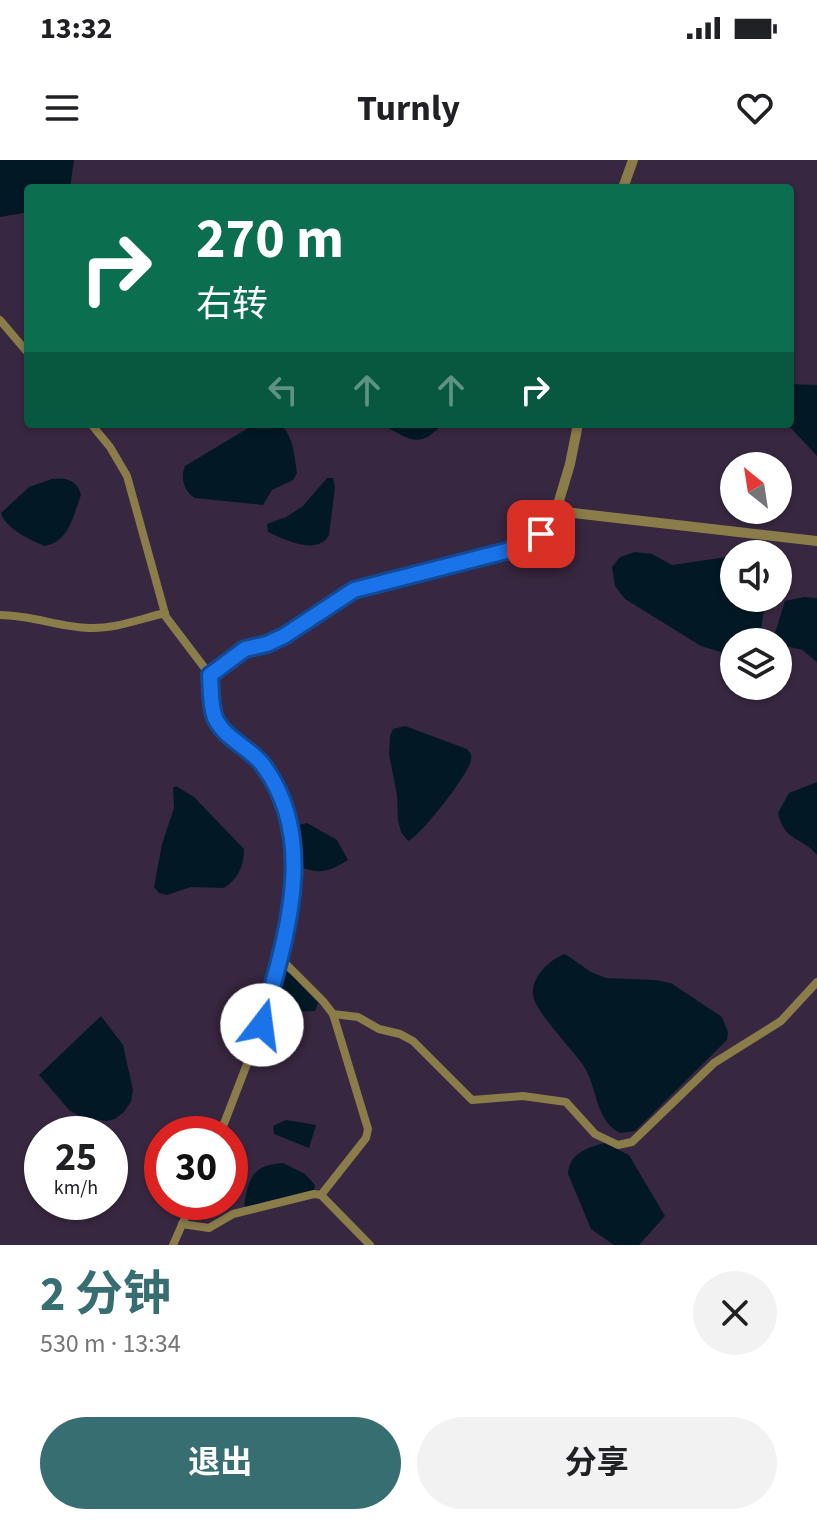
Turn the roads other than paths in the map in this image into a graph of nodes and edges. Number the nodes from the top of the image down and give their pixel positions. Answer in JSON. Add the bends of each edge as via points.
{"nodes":[{"id":1,"x":633,"y":160,"type":"edge"},
{"id":2,"x":624,"y":184,"type":"edge"},
{"id":3,"x":0,"y":320,"type":"edge"},
{"id":4,"x":24,"y":348,"type":"edge"},
{"id":5,"x":94,"y":428,"type":"edge"},
{"id":6,"x":577,"y":428,"type":"edge"},
{"id":7,"x":556,"y":511,"type":"junction"},
{"id":8,"x":817,"y":541,"type":"edge"},
{"id":9,"x":165,"y":613,"type":"junction"},
{"id":10,"x":0,"y":615,"type":"edge"},
{"id":11,"x":210,"y":675,"type":"junction"},
{"id":12,"x":280,"y":958,"type":"junction"},
{"id":13,"x":817,"y":982,"type":"edge"},
{"id":14,"x":333,"y":1014,"type":"junction"},
{"id":15,"x":227,"y":1116,"type":"edge"},
{"id":16,"x":321,"y":1195,"type":"junction"},
{"id":17,"x":184,"y":1220,"type":"edge"},
{"id":18,"x":182,"y":1224,"type":"junction"},
{"id":19,"x":173,"y":1245,"type":"edge"},
{"id":20,"x":370,"y":1245,"type":"edge"}],
"edges":[{"from":1,"to":2,"type":"street"},
{"from":3,"to":4,"type":"street"},
{"from":5,"to":9,"type":"street","via":[[127,476]]},
{"from":6,"to":7,"type":"street"},
{"from":7,"to":8,"type":"street"},
{"from":7,"to":11,"type":"street","via":[[541,534],[524,544],[354,590],[284,636],[245,649]]},
{"from":9,"to":10,"type":"street","via":[[92,628]]},
{"from":9,"to":11,"type":"street"},
{"from":11,"to":12,"type":"street","via":[[216,718],[262,763],[291,822],[293,874]]},
{"from":12,"to":14,"type":"street"},
{"from":12,"to":15,"type":"street","via":[[262,1025]]},
{"from":13,"to":14,"type":"street","via":[[781,1021],[714,1063],[641,1136],[625,1145],[595,1134],[566,1102],[523,1096],[472,1100],[413,1041],[358,1017]]},
{"from":14,"to":16,"type":"street","via":[[367,1135]]},
{"from":16,"to":18,"type":"street","via":[[233,1214],[209,1228]]},
{"from":16,"to":20,"type":"street"},
{"from":17,"to":18,"type":"street"},
{"from":18,"to":19,"type":"street"}]}
